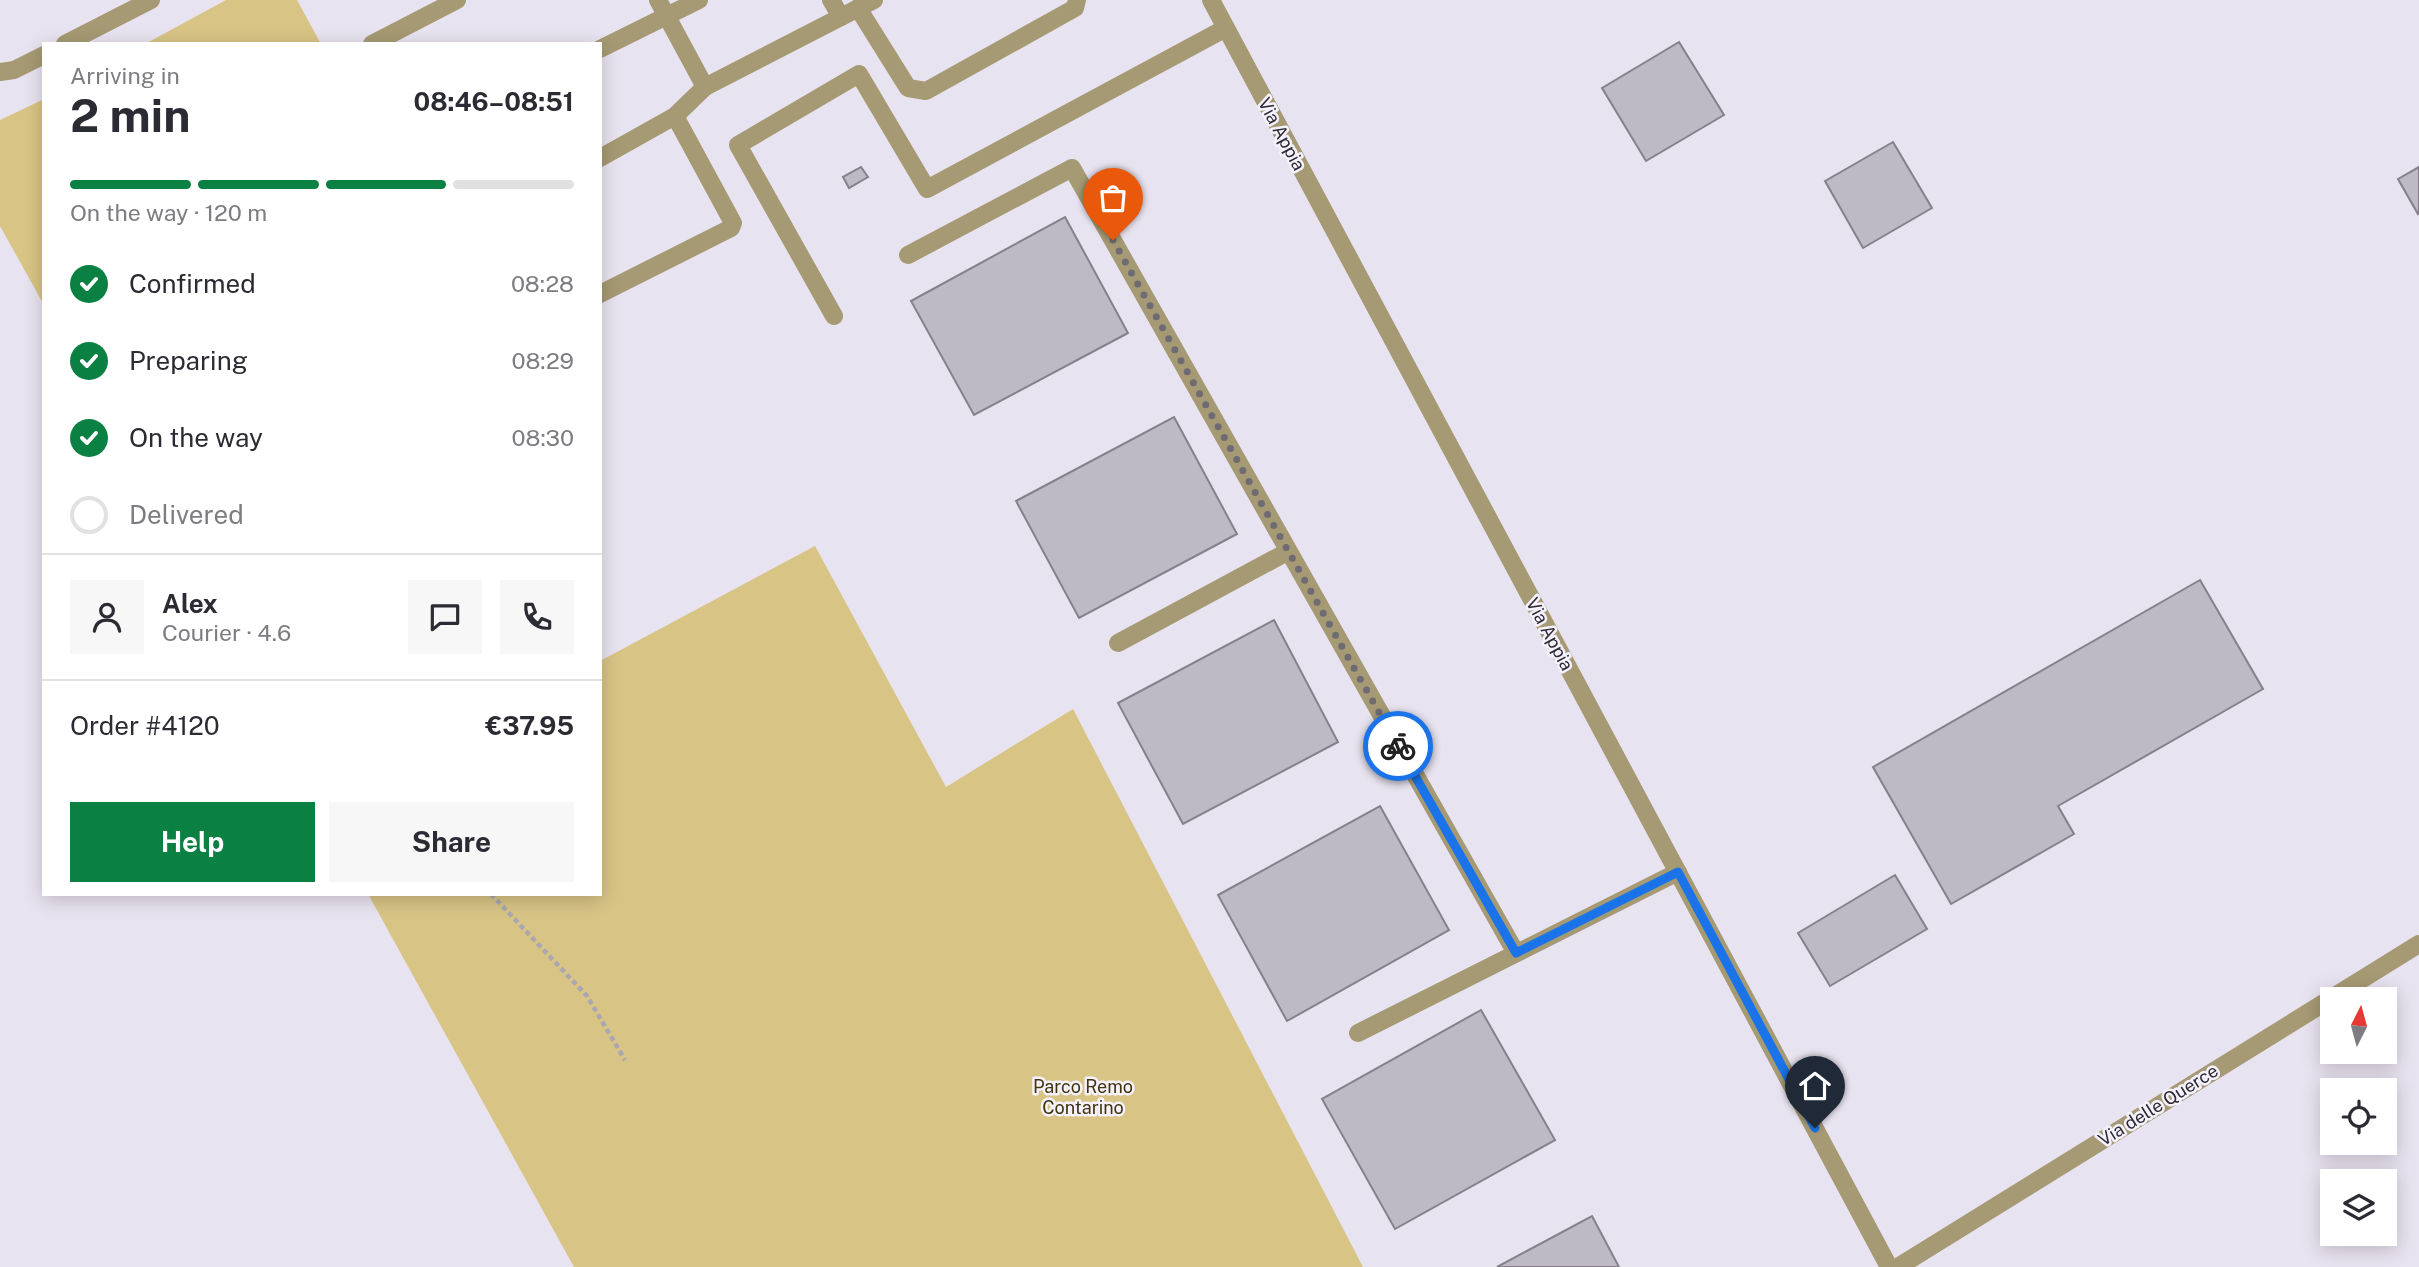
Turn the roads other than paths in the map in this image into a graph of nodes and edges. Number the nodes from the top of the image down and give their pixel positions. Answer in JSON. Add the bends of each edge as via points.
{"nodes":[{"id":1,"x":152,"y":0,"type":"edge"},
{"id":2,"x":457,"y":0,"type":"edge"},
{"id":3,"x":699,"y":0,"type":"edge"},
{"id":4,"x":831,"y":0,"type":"edge"},
{"id":5,"x":1077,"y":0,"type":"edge"},
{"id":6,"x":1211,"y":0,"type":"edge"},
{"id":7,"x":866,"y":4,"type":"edge"},
{"id":8,"x":663,"y":8,"type":"edge"},
{"id":9,"x":841,"y":17,"type":"junction"},
{"id":10,"x":1226,"y":28,"type":"junction"},
{"id":11,"x":69,"y":42,"type":"edge"},
{"id":12,"x":376,"y":42,"type":"edge"},
{"id":13,"x":602,"y":49,"type":"edge"},
{"id":14,"x":42,"y":56,"type":"edge"},
{"id":15,"x":0,"y":72,"type":"edge"},
{"id":16,"x":705,"y":87,"type":"junction"},
{"id":17,"x":675,"y":116,"type":"junction"},
{"id":18,"x":602,"y":157,"type":"edge"},
{"id":19,"x":908,"y":255,"type":"dead end"},
{"id":20,"x":602,"y":293,"type":"edge"},
{"id":21,"x":834,"y":316,"type":"dead end"},
{"id":22,"x":1287,"y":552,"type":"junction"},
{"id":23,"x":1118,"y":643,"type":"dead end"},
{"id":24,"x":1678,"y":872,"type":"junction"},
{"id":25,"x":2419,"y":944,"type":"edge"},
{"id":26,"x":1516,"y":953,"type":"junction"},
{"id":27,"x":1359,"y":1033,"type":"dead end"},
{"id":28,"x":1889,"y":1267,"type":"edge"},
{"id":29,"x":1898,"y":1267,"type":"edge"}],
"edges":[{"from":1,"to":11,"type":"street"},
{"from":2,"to":12,"type":"street"},
{"from":3,"to":8,"type":"street"},
{"from":4,"to":9,"type":"street"},
{"from":5,"to":7,"type":"street","via":[[1074,8],[926,92],[908,88]]},
{"from":6,"to":10,"type":"street","name":"Via Appia"},
{"from":7,"to":9,"type":"street"},
{"from":8,"to":13,"type":"street"},
{"from":8,"to":16,"type":"street"},
{"from":9,"to":16,"type":"street"},
{"from":10,"to":21,"type":"street","via":[[927,189],[859,74],[738,145]]},
{"from":10,"to":24,"type":"street","name":"Via Appia"},
{"from":14,"to":15,"type":"street"},
{"from":16,"to":17,"type":"street"},
{"from":17,"to":18,"type":"street"},
{"from":17,"to":20,"type":"street","via":[[733,223],[731,228]]},
{"from":19,"to":22,"type":"street","via":[[1072,168]]},
{"from":22,"to":23,"type":"street"},
{"from":22,"to":26,"type":"street"},
{"from":24,"to":26,"type":"street"},
{"from":24,"to":28,"type":"street","name":"Via Appia"},
{"from":25,"to":29,"type":"street","name":"Via delle Querce"},
{"from":26,"to":27,"type":"street"}]}
